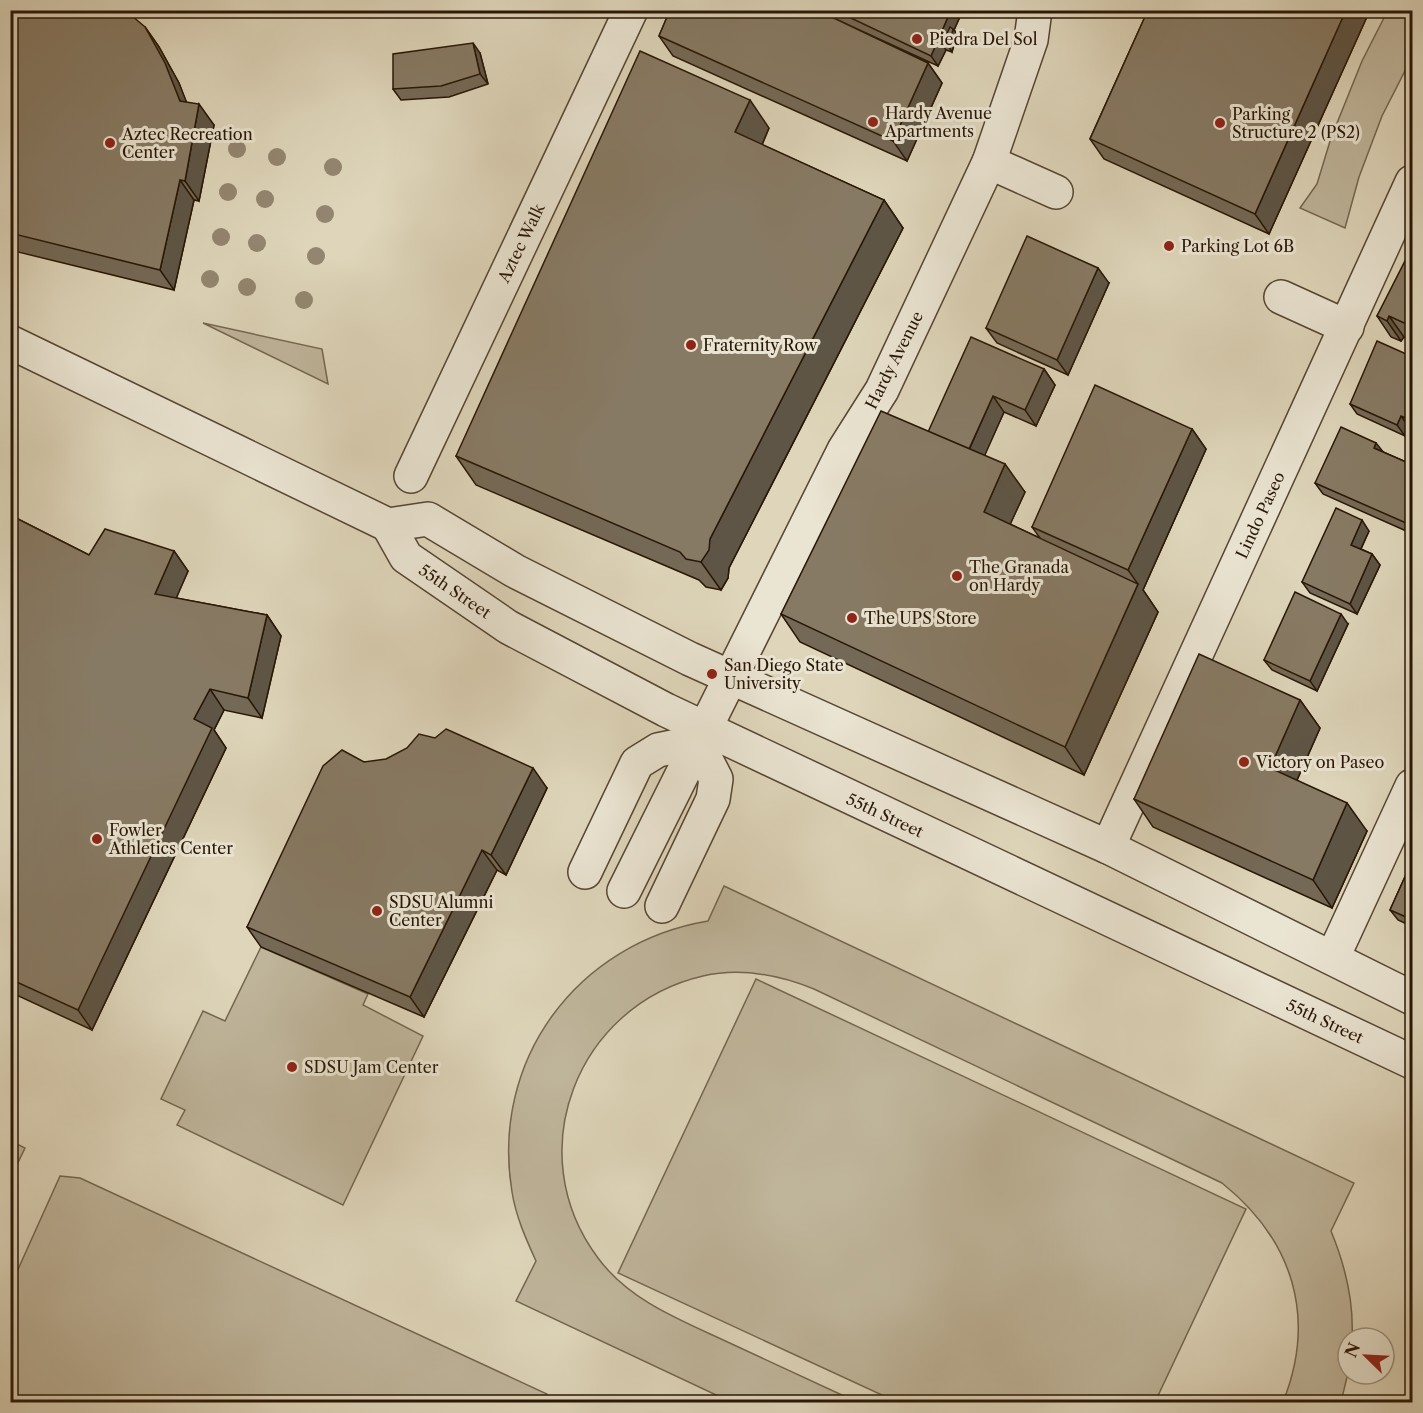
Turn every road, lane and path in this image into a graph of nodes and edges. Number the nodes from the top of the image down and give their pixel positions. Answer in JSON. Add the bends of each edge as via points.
{"nodes":[{"id":1,"x":631,"y":10,"type":"edge"},
{"id":2,"x":1035,"y":10,"type":"edge"},
{"id":3,"x":989,"y":162,"type":"junction"},
{"id":4,"x":1413,"y":182,"type":"edge"},
{"id":5,"x":1056,"y":192,"type":"dead end"},
{"id":6,"x":1281,"y":297,"type":"dead end"},
{"id":7,"x":1347,"y":327,"type":"junction"},
{"id":8,"x":10,"y":342,"type":"edge"},
{"id":9,"x":411,"y":476,"type":"dead end"},
{"id":10,"x":388,"y":525,"type":"junction"},
{"id":11,"x":729,"y":677,"type":"junction"},
{"id":12,"x":701,"y":735,"type":"junction"},
{"id":13,"x":1413,"y":786,"type":"edge"},
{"id":14,"x":1108,"y":848,"type":"junction"},
{"id":15,"x":585,"y":872,"type":"dead end"},
{"id":16,"x":624,"y":891,"type":"dead end"},
{"id":17,"x":662,"y":906,"type":"dead end"},
{"id":18,"x":1333,"y":957,"type":"junction"},
{"id":19,"x":1413,"y":998,"type":"edge"},
{"id":20,"x":1413,"y":1062,"type":"edge"}],
"edges":[{"from":1,"to":9,"type":"street","name":"Aztec Walk"},
{"from":2,"to":3,"type":"street","name":"Hardy Avenue","via":[[1031,40]]},
{"from":3,"to":5,"type":"street"},
{"from":3,"to":11,"type":"street","name":"Hardy Avenue","via":[[882,390],[844,450]]},
{"from":4,"to":7,"type":"street","name":"Lindo Paseo"},
{"from":6,"to":7,"type":"street"},
{"from":7,"to":14,"type":"street","name":"Lindo Paseo"},
{"from":8,"to":10,"type":"street"},
{"from":10,"to":11,"type":"street","via":[[428,519],[515,571]]},
{"from":10,"to":12,"type":"street","name":"55th Street","via":[[406,557],[508,627]]},
{"from":11,"to":12,"type":"street","name":"Hardy Avenue"},
{"from":11,"to":14,"type":"street"},
{"from":12,"to":15,"type":"street","via":[[658,750],[637,763]]},
{"from":12,"to":16,"type":"street","name":"Hardy Avenue"},
{"from":12,"to":17,"type":"street","via":[[716,779],[713,799]]},
{"from":12,"to":20,"type":"street","name":"55th Street"},
{"from":13,"to":18,"type":"street"},
{"from":14,"to":18,"type":"street"},
{"from":18,"to":19,"type":"street"}]}
